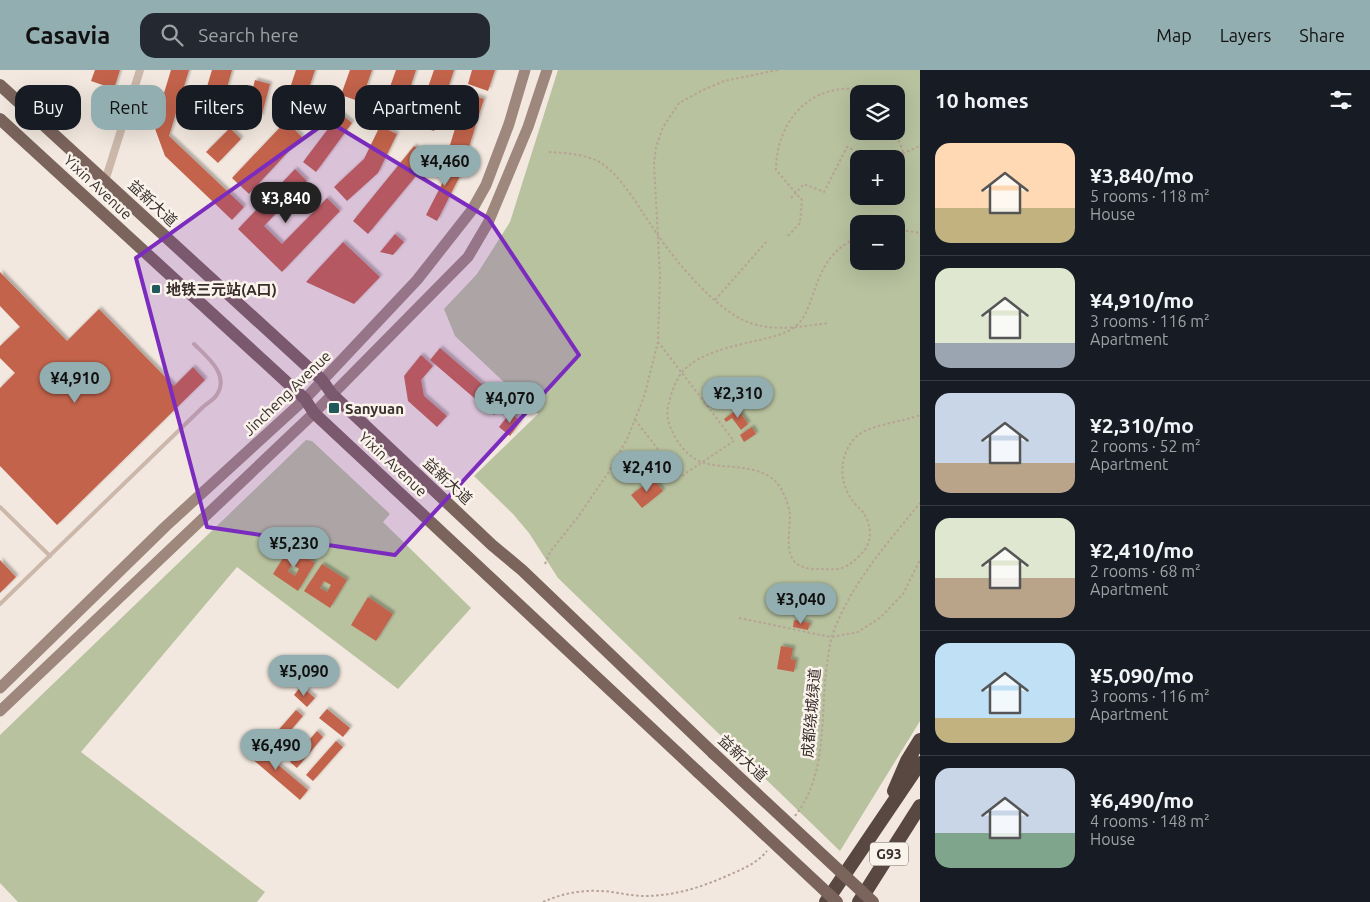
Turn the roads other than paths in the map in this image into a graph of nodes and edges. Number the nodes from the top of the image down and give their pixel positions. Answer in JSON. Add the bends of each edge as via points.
{"nodes":[{"id":1,"x":140,"y":70,"type":"edge"},
{"id":2,"x":525,"y":70,"type":"edge"},
{"id":3,"x":547,"y":70,"type":"edge"},
{"id":4,"x":0,"y":85,"type":"edge"},
{"id":5,"x":0,"y":119,"type":"edge"},
{"id":6,"x":105,"y":181,"type":"junction"},
{"id":7,"x":194,"y":344,"type":"dead end"},
{"id":8,"x":322,"y":380,"type":"junction"},
{"id":9,"x":332,"y":394,"type":"junction"},
{"id":10,"x":305,"y":399,"type":"junction"},
{"id":11,"x":314,"y":413,"type":"junction"},
{"id":12,"x":0,"y":507,"type":"edge"},
{"id":13,"x":50,"y":556,"type":"junction"},
{"id":14,"x":0,"y":604,"type":"edge"},
{"id":15,"x":0,"y":688,"type":"edge"},
{"id":16,"x":0,"y":711,"type":"edge"},
{"id":17,"x":920,"y":740,"type":"edge"},
{"id":18,"x":920,"y":763,"type":"edge"},
{"id":19,"x":920,"y":806,"type":"edge"},
{"id":20,"x":877,"y":828,"type":"junction"},
{"id":21,"x":826,"y":902,"type":"edge"},
{"id":22,"x":837,"y":902,"type":"edge"},
{"id":23,"x":858,"y":902,"type":"edge"},
{"id":24,"x":872,"y":902,"type":"edge"}],
"edges":[{"from":1,"to":6,"type":"street"},
{"from":2,"to":8,"type":"main road","name":"Jincheng Avenue","via":[[486,185],[472,210],[417,280]]},
{"from":3,"to":9,"type":"main road","via":[[528,127],[488,223],[468,257]]},
{"from":4,"to":6,"type":"main road","name":"益新大道"},
{"from":5,"to":10,"type":"main road","name":"Yixin Avenue"},
{"from":6,"to":8,"type":"main road","name":"益新大道"},
{"from":7,"to":13,"type":"lane","via":[[220,373],[216,397]]},
{"from":8,"to":9,"type":"main road","name":"益新大道"},
{"from":8,"to":10,"type":"main road","name":"Jincheng Avenue"},
{"from":9,"to":11,"type":"main road"},
{"from":9,"to":24,"type":"main road","name":"益新大道","bridge":true},
{"from":10,"to":11,"type":"main road","name":"Yixin Avenue"},
{"from":10,"to":15,"type":"main road","name":"Jincheng Avenue","via":[[166,526]]},
{"from":11,"to":16,"type":"main road"},
{"from":11,"to":22,"type":"main road","name":"Yixin Avenue","bridge":true},
{"from":12,"to":13,"type":"lane"},
{"from":13,"to":14,"type":"lane"},
{"from":17,"to":20,"type":"highway","number":"G93"},
{"from":18,"to":20,"type":"highway"},
{"from":19,"to":23,"type":"highway","number":"G93"},
{"from":20,"to":21,"type":"highway","number":"G93"}]}
